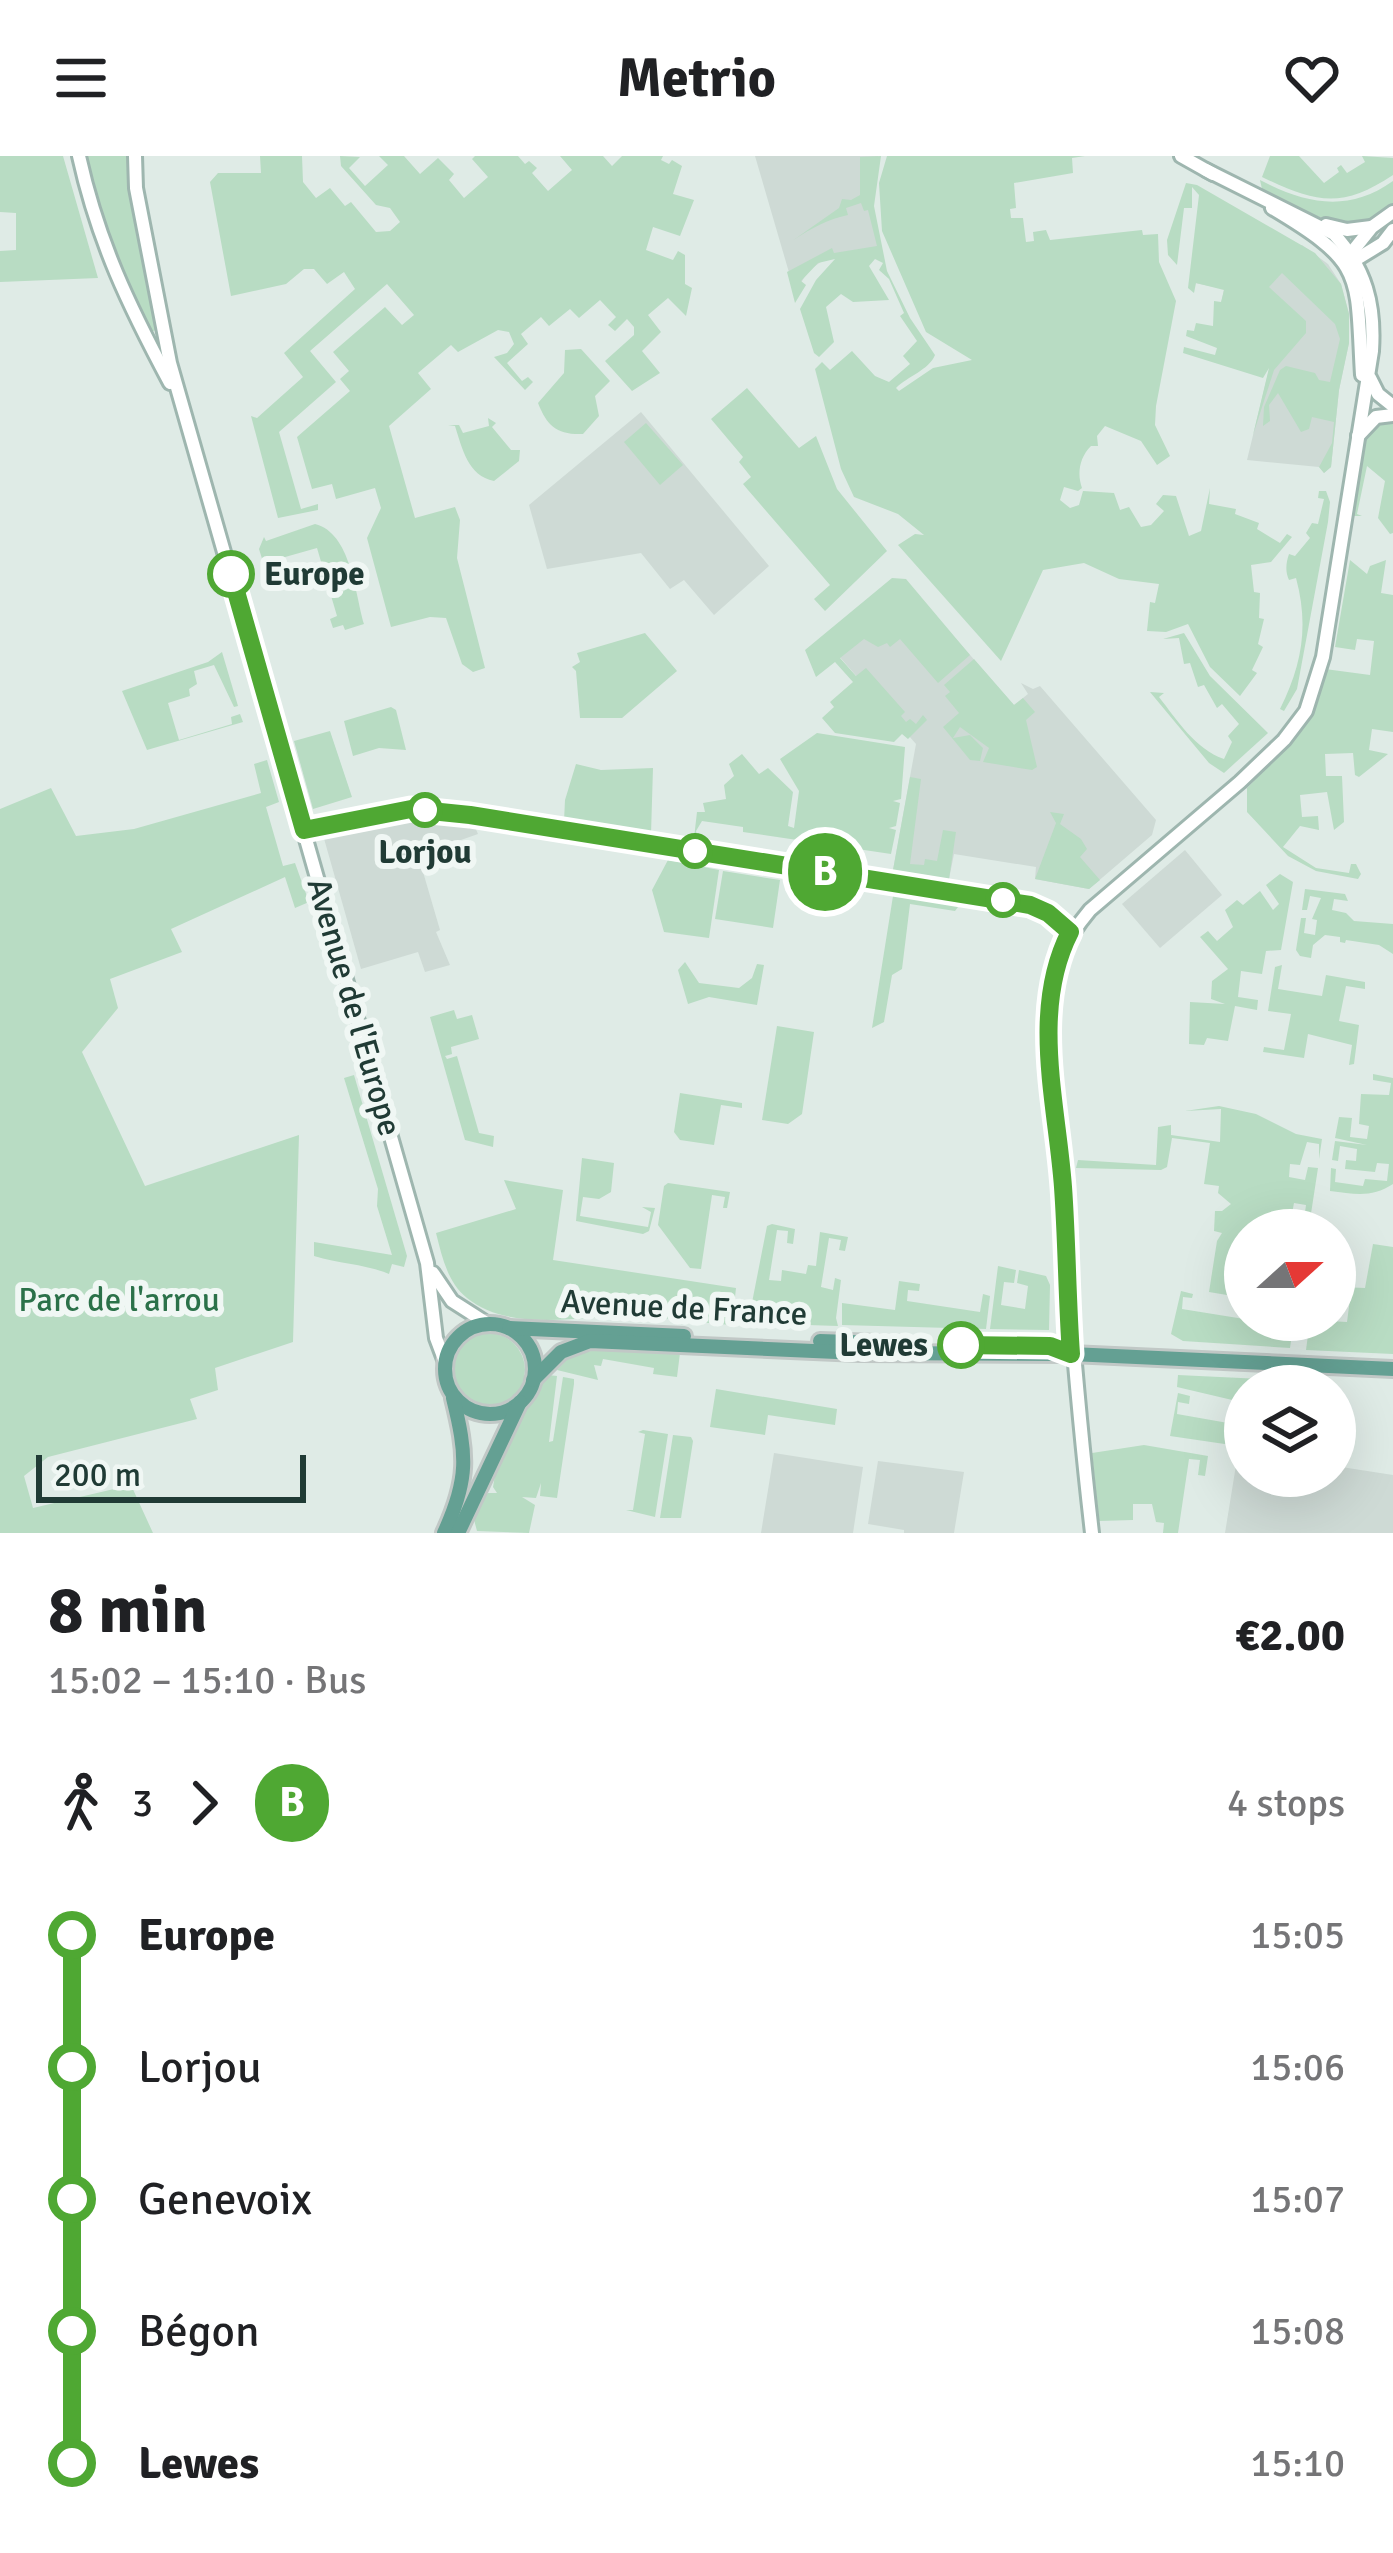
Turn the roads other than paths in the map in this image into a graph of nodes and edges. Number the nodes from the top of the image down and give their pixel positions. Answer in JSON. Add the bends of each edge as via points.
{"nodes":[{"id":1,"x":79,"y":156,"type":"edge"},
{"id":2,"x":135,"y":156,"type":"edge"},
{"id":3,"x":1181,"y":156,"type":"edge"},
{"id":4,"x":1206,"y":170,"type":"junction"},
{"id":5,"x":1393,"y":212,"type":"edge"},
{"id":6,"x":1322,"y":225,"type":"junction"},
{"id":7,"x":1372,"y":226,"type":"junction"},
{"id":8,"x":1393,"y":230,"type":"edge"},
{"id":9,"x":1350,"y":259,"type":"junction"},
{"id":10,"x":161,"y":329,"type":"junction"},
{"id":11,"x":144,"y":335,"type":"junction"},
{"id":12,"x":1369,"y":371,"type":"junction"},
{"id":13,"x":1364,"y":400,"type":"junction"},
{"id":14,"x":182,"y":405,"type":"junction"},
{"id":15,"x":1393,"y":411,"type":"edge"},
{"id":16,"x":1357,"y":436,"type":"junction"},
{"id":17,"x":428,"y":1263,"type":"junction"},
{"id":18,"x":488,"y":1324,"type":"junction"},
{"id":19,"x":509,"y":1328,"type":"junction"},
{"id":20,"x":1071,"y":1354,"type":"junction"},
{"id":21,"x":445,"y":1362,"type":"junction"},
{"id":22,"x":1393,"y":1369,"type":"edge"},
{"id":23,"x":533,"y":1380,"type":"junction"},
{"id":24,"x":451,"y":1394,"type":"junction"},
{"id":25,"x":520,"y":1402,"type":"junction"},
{"id":26,"x":444,"y":1533,"type":"edge"},
{"id":27,"x":458,"y":1533,"type":"edge"},
{"id":28,"x":1092,"y":1533,"type":"edge"}],
"edges":[{"from":1,"to":11,"type":"street","via":[[103,246]]},
{"from":2,"to":10,"type":"street"},
{"from":3,"to":4,"type":"street"},
{"from":4,"to":6,"type":"street"},
{"from":4,"to":9,"type":"street"},
{"from":5,"to":7,"type":"street"},
{"from":6,"to":7,"type":"street"},
{"from":6,"to":9,"type":"street"},
{"from":7,"to":9,"type":"street"},
{"from":8,"to":9,"type":"street"},
{"from":9,"to":12,"type":"street","via":[[1366,284],[1373,322]]},
{"from":9,"to":13,"type":"street","via":[[1362,318]]},
{"from":10,"to":11,"type":"street","via":[[157,340]]},
{"from":10,"to":14,"type":"street"},
{"from":11,"to":14,"type":"street"},
{"from":12,"to":13,"type":"street"},
{"from":12,"to":15,"type":"street"},
{"from":13,"to":15,"type":"street"},
{"from":13,"to":16,"type":"street"},
{"from":14,"to":17,"type":"street","name":"Avenue de l'Europe"},
{"from":15,"to":16,"type":"street"},
{"from":16,"to":20,"type":"street","via":[[1325,649],[1306,711],[1284,740],[1090,910],[1056,963],[1048,1013]]},
{"from":17,"to":18,"type":"street","name":"Avenue de l'Europe","via":[[452,1300]]},
{"from":17,"to":21,"type":"street","name":"Avenue de l'Europe"},
{"from":18,"to":19,"type":"main road"},
{"from":18,"to":21,"type":"main road","via":[[459,1335]]},
{"from":19,"to":20,"type":"main road","name":"Avenue de France","via":[[1050,1346]]},
{"from":19,"to":23,"type":"main road","via":[[530,1350]]},
{"from":20,"to":22,"type":"main road","name":"Avenue de France"},
{"from":20,"to":23,"type":"main road","name":"Avenue de France","via":[[590,1341],[562,1352]]},
{"from":20,"to":28,"type":"street"},
{"from":21,"to":24,"type":"main road"},
{"from":23,"to":25,"type":"main road"},
{"from":24,"to":25,"type":"main road","via":[[492,1414]]},
{"from":24,"to":26,"type":"main road","via":[[466,1467]]},
{"from":25,"to":27,"type":"main road"}]}
